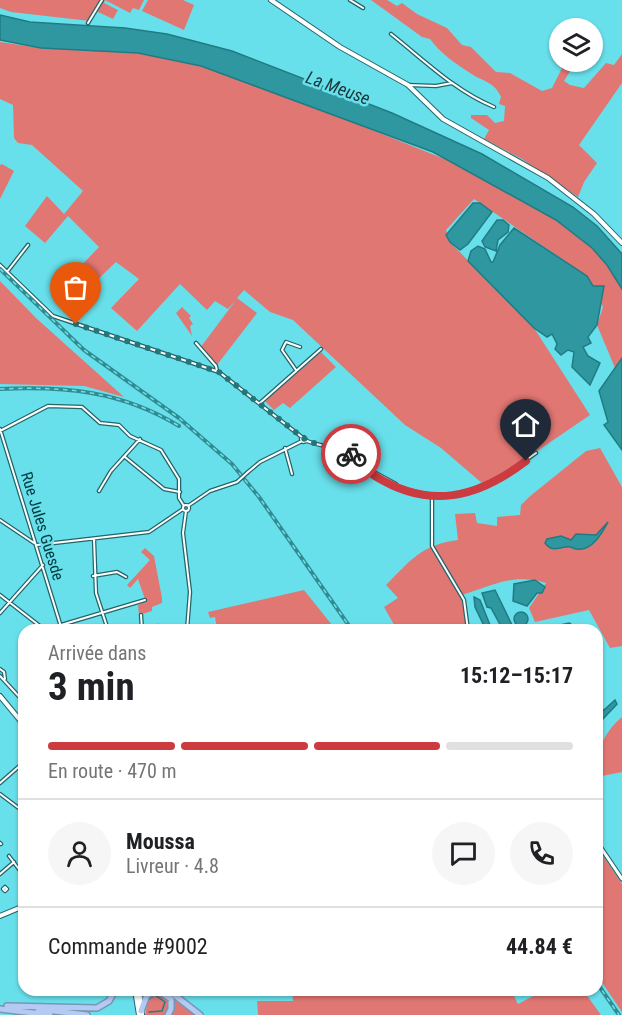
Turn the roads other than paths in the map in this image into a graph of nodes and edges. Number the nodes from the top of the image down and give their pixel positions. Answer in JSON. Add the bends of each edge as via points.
{"nodes":[{"id":1,"x":102,"y":0,"type":"edge"},
{"id":2,"x":271,"y":0,"type":"edge"},
{"id":3,"x":350,"y":0,"type":"edge"},
{"id":4,"x":363,"y":8,"type":"dead end"},
{"id":5,"x":88,"y":23,"type":"dead end"},
{"id":6,"x":391,"y":34,"type":"dead end"},
{"id":7,"x":452,"y":83,"type":"junction"},
{"id":8,"x":408,"y":85,"type":"junction"},
{"id":9,"x":494,"y":107,"type":"dead end"},
{"id":10,"x":622,"y":243,"type":"edge"},
{"id":11,"x":28,"y":245,"type":"dead end"},
{"id":12,"x":0,"y":265,"type":"edge"},
{"id":13,"x":7,"y":272,"type":"junction"},
{"id":14,"x":196,"y":343,"type":"dead end"},
{"id":15,"x":300,"y":347,"type":"dead end"},
{"id":16,"x":321,"y":349,"type":"dead end"},
{"id":17,"x":296,"y":370,"type":"junction"},
{"id":18,"x":217,"y":371,"type":"junction"},
{"id":19,"x":260,"y":403,"type":"junction"},
{"id":20,"x":0,"y":430,"type":"edge"},
{"id":21,"x":302,"y":439,"type":"junction"},
{"id":22,"x":140,"y":440,"type":"junction"},
{"id":23,"x":285,"y":448,"type":"junction"},
{"id":24,"x":536,"y":453,"type":"dead end"},
{"id":25,"x":124,"y":457,"type":"junction"},
{"id":26,"x":292,"y":474,"type":"dead end"},
{"id":27,"x":99,"y":490,"type":"dead end"},
{"id":28,"x":180,"y":492,"type":"junction"},
{"id":29,"x":432,"y":496,"type":"junction"},
{"id":30,"x":184,"y":509,"type":"junction"},
{"id":31,"x":0,"y":520,"type":"edge"},
{"id":32,"x":94,"y":539,"type":"junction"},
{"id":33,"x":37,"y":545,"type":"junction"},
{"id":34,"x":43,"y":565,"type":"junction"},
{"id":35,"x":93,"y":576,"type":"junction"},
{"id":36,"x":126,"y":577,"type":"dead end"},
{"id":37,"x":0,"y":594,"type":"edge"},
{"id":38,"x":145,"y":600,"type":"dead end"},
{"id":39,"x":10,"y":602,"type":"junction"},
{"id":40,"x":0,"y":613,"type":"edge"},
{"id":41,"x":102,"y":613,"type":"junction"},
{"id":42,"x":141,"y":615,"type":"dead end"},
{"id":43,"x":38,"y":624,"type":"edge"},
{"id":44,"x":60,"y":624,"type":"edge"},
{"id":45,"x":67,"y":624,"type":"edge"},
{"id":46,"x":106,"y":624,"type":"edge"},
{"id":47,"x":142,"y":624,"type":"edge"},
{"id":48,"x":187,"y":624,"type":"edge"},
{"id":49,"x":467,"y":624,"type":"edge"},
{"id":50,"x":0,"y":669,"type":"edge"},
{"id":51,"x":0,"y":676,"type":"edge"},
{"id":52,"x":5,"y":679,"type":"junction"},
{"id":53,"x":18,"y":695,"type":"edge"},
{"id":54,"x":0,"y":696,"type":"edge"},
{"id":55,"x":18,"y":718,"type":"edge"},
{"id":56,"x":18,"y":767,"type":"edge"},
{"id":57,"x":0,"y":783,"type":"edge"},
{"id":58,"x":0,"y":794,"type":"edge"},
{"id":59,"x":18,"y":808,"type":"edge"},
{"id":60,"x":603,"y":851,"type":"edge"},
{"id":61,"x":9,"y":856,"type":"dead end"},
{"id":62,"x":14,"y":862,"type":"junction"},
{"id":63,"x":18,"y":868,"type":"edge"},
{"id":64,"x":0,"y":874,"type":"edge"},
{"id":65,"x":622,"y":879,"type":"edge"},
{"id":66,"x":18,"y":908,"type":"edge"},
{"id":67,"x":0,"y":916,"type":"edge"},
{"id":68,"x":112,"y":996,"type":"edge"},
{"id":69,"x":138,"y":996,"type":"edge"},
{"id":70,"x":147,"y":996,"type":"edge"},
{"id":71,"x":166,"y":996,"type":"edge"},
{"id":72,"x":176,"y":996,"type":"edge"},
{"id":73,"x":2,"y":1007,"type":"edge"},
{"id":74,"x":23,"y":1012,"type":"junction"},
{"id":75,"x":141,"y":1014,"type":"edge"},
{"id":76,"x":31,"y":1015,"type":"edge"},
{"id":77,"x":50,"y":1015,"type":"edge"},
{"id":78,"x":87,"y":1015,"type":"edge"},
{"id":79,"x":168,"y":1015,"type":"edge"},
{"id":80,"x":200,"y":1015,"type":"edge"}],
"edges":[{"from":1,"to":5,"type":"street"},
{"from":2,"to":8,"type":"main road","via":[[340,47]]},
{"from":3,"to":4,"type":"street"},
{"from":6,"to":7,"type":"street"},
{"from":7,"to":8,"type":"street"},
{"from":7,"to":9,"type":"street"},
{"from":8,"to":10,"type":"main road","via":[[443,119],[548,178],[594,214]]},
{"from":11,"to":13,"type":"street"},
{"from":12,"to":13,"type":"street"},
{"from":13,"to":18,"type":"street","via":[[57,317]]},
{"from":14,"to":18,"type":"street"},
{"from":15,"to":17,"type":"street","via":[[286,342],[282,350]]},
{"from":16,"to":17,"type":"street"},
{"from":17,"to":19,"type":"street"},
{"from":18,"to":19,"type":"street"},
{"from":19,"to":21,"type":"street"},
{"from":20,"to":22,"type":"street","via":[[48,406],[82,407],[101,424],[119,425]]},
{"from":20,"to":33,"type":"street","name":"Rue Jules Guesde"},
{"from":21,"to":23,"type":"street"},
{"from":21,"to":29,"type":"street","via":[[347,452],[369,470],[411,493]]},
{"from":22,"to":25,"type":"street"},
{"from":22,"to":28,"type":"street","via":[[155,446],[168,459],[179,479]]},
{"from":23,"to":26,"type":"street"},
{"from":23,"to":30,"type":"street","bridge":true,"via":[[258,463],[237,482],[210,491]]},
{"from":24,"to":29,"type":"street","via":[[479,489],[462,495]]},
{"from":25,"to":27,"type":"street"},
{"from":25,"to":28,"type":"street","via":[[164,489]]},
{"from":28,"to":30,"type":"street"},
{"from":29,"to":49,"type":"street","via":[[432,546],[464,600]]},
{"from":30,"to":32,"type":"street","via":[[149,532]]},
{"from":30,"to":48,"type":"street","via":[[190,592]]},
{"from":31,"to":33,"type":"street"},
{"from":32,"to":33,"type":"street"},
{"from":32,"to":35,"type":"street"},
{"from":33,"to":34,"type":"street","name":"Rue Jules Guesde"},
{"from":34,"to":39,"type":"street"},
{"from":34,"to":44,"type":"street","name":"Rue Jules Guesde"},
{"from":35,"to":36,"type":"street","via":[[117,572]]},
{"from":35,"to":41,"type":"street"},
{"from":37,"to":39,"type":"street"},
{"from":38,"to":41,"type":"street"},
{"from":39,"to":40,"type":"street"},
{"from":39,"to":43,"type":"street"},
{"from":41,"to":45,"type":"street"},
{"from":41,"to":46,"type":"street"},
{"from":42,"to":47,"type":"street"},
{"from":50,"to":52,"type":"street"},
{"from":51,"to":52,"type":"street"},
{"from":52,"to":53,"type":"street"},
{"from":54,"to":55,"type":"main road"},
{"from":56,"to":57,"type":"street"},
{"from":58,"to":59,"type":"street"},
{"from":60,"to":65,"type":"street"},
{"from":61,"to":62,"type":"street"},
{"from":62,"to":63,"type":"street"},
{"from":62,"to":64,"type":"street"},
{"from":66,"to":67,"type":"main road"},
{"from":68,"to":73,"type":"highway","via":[[97,1008]]},
{"from":69,"to":75,"type":"main road"},
{"from":70,"to":75,"type":"highway"},
{"from":71,"to":79,"type":"highway","via":[[171,999]]},
{"from":72,"to":80,"type":"highway"},
{"from":73,"to":74,"type":"highway"},
{"from":73,"to":78,"type":"highway"},
{"from":74,"to":76,"type":"highway"},
{"from":74,"to":77,"type":"highway"}]}
